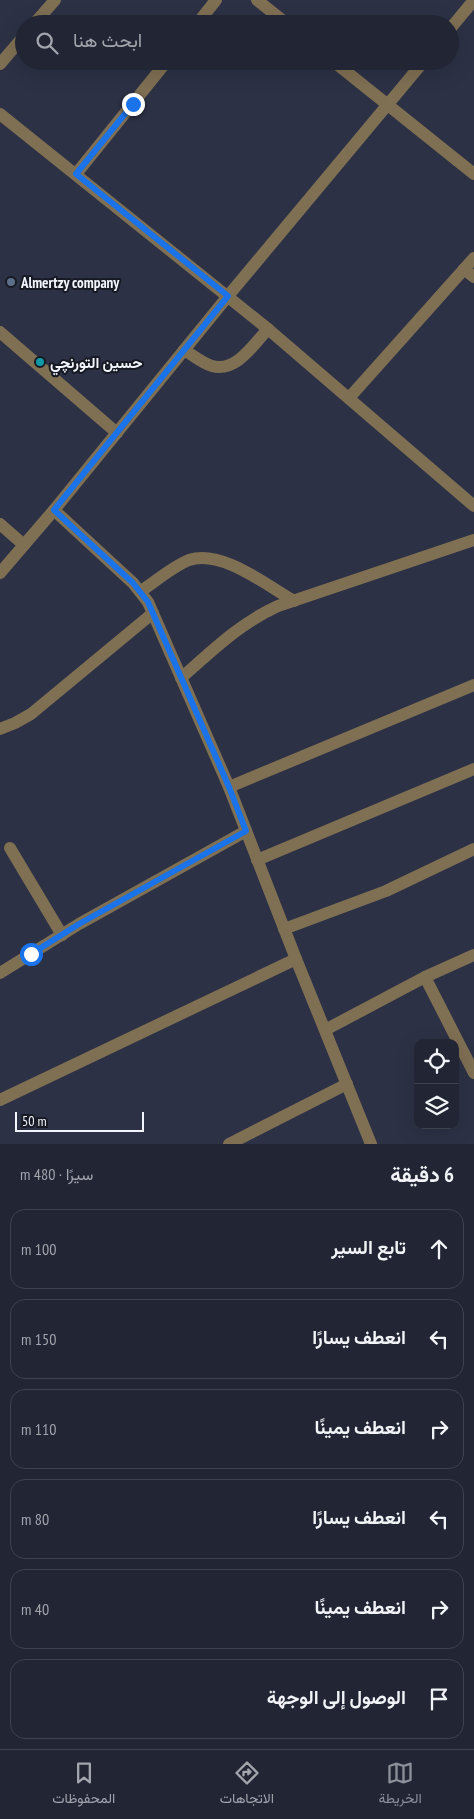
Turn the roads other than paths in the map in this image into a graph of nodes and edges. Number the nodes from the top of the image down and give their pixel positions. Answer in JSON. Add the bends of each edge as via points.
{"nodes":[{"id":1,"x":55,"y":0,"type":"edge"},
{"id":2,"x":216,"y":0,"type":"edge"},
{"id":3,"x":257,"y":0,"type":"edge"},
{"id":4,"x":474,"y":0,"type":"edge"},
{"id":5,"x":42,"y":15,"type":"edge"},
{"id":6,"x":204,"y":15,"type":"edge"},
{"id":7,"x":275,"y":15,"type":"edge"},
{"id":8,"x":459,"y":18,"type":"edge"},
{"id":9,"x":15,"y":46,"type":"edge"},
{"id":10,"x":0,"y":64,"type":"edge"},
{"id":11,"x":160,"y":70,"type":"edge"},
{"id":12,"x":344,"y":70,"type":"edge"},
{"id":13,"x":417,"y":70,"type":"edge"},
{"id":14,"x":389,"y":106,"type":"junction"},
{"id":15,"x":0,"y":114,"type":"edge"},
{"id":16,"x":76,"y":174,"type":"junction"},
{"id":17,"x":474,"y":174,"type":"edge"},
{"id":18,"x":474,"y":258,"type":"edge"},
{"id":19,"x":469,"y":273,"type":"edge"},
{"id":20,"x":228,"y":296,"type":"junction"},
{"id":21,"x":268,"y":329,"type":"junction"},
{"id":22,"x":0,"y":332,"type":"edge"},
{"id":23,"x":184,"y":350,"type":"junction"},
{"id":24,"x":349,"y":398,"type":"junction"},
{"id":25,"x":117,"y":433,"type":"junction"},
{"id":26,"x":474,"y":506,"type":"edge"},
{"id":27,"x":54,"y":510,"type":"junction"},
{"id":28,"x":0,"y":524,"type":"edge"},
{"id":29,"x":474,"y":540,"type":"edge"},
{"id":30,"x":24,"y":545,"type":"junction"},
{"id":31,"x":0,"y":574,"type":"edge"},
{"id":32,"x":141,"y":591,"type":"junction"},
{"id":33,"x":294,"y":601,"type":"junction"},
{"id":34,"x":153,"y":613,"type":"junction"},
{"id":35,"x":181,"y":678,"type":"junction"},
{"id":36,"x":474,"y":685,"type":"edge"},
{"id":37,"x":0,"y":729,"type":"edge"},
{"id":38,"x":474,"y":769,"type":"edge"},
{"id":39,"x":229,"y":787,"type":"junction"},
{"id":40,"x":246,"y":831,"type":"junction"},
{"id":41,"x":10,"y":848,"type":"dead end"},
{"id":42,"x":474,"y":848,"type":"edge"},
{"id":43,"x":257,"y":860,"type":"junction"},
{"id":44,"x":284,"y":929,"type":"junction"},
{"id":45,"x":62,"y":935,"type":"junction"},
{"id":46,"x":474,"y":956,"type":"edge"},
{"id":47,"x":296,"y":959,"type":"junction"},
{"id":48,"x":0,"y":974,"type":"edge"},
{"id":49,"x":425,"y":977,"type":"junction"},
{"id":50,"x":325,"y":1030,"type":"junction"},
{"id":51,"x":474,"y":1073,"type":"edge"},
{"id":52,"x":347,"y":1084,"type":"junction"},
{"id":53,"x":0,"y":1100,"type":"edge"},
{"id":54,"x":229,"y":1144,"type":"edge"},
{"id":55,"x":371,"y":1144,"type":"edge"}],
"edges":[{"from":1,"to":5,"type":"street"},
{"from":2,"to":6,"type":"street"},
{"from":3,"to":7,"type":"street"},
{"from":4,"to":8,"type":"street"},
{"from":9,"to":10,"type":"street"},
{"from":11,"to":16,"type":"street"},
{"from":12,"to":14,"type":"street"},
{"from":13,"to":14,"type":"street"},
{"from":14,"to":17,"type":"street"},
{"from":14,"to":20,"type":"street"},
{"from":15,"to":16,"type":"street"},
{"from":16,"to":20,"type":"street"},
{"from":18,"to":19,"type":"street"},
{"from":19,"to":24,"type":"street"},
{"from":20,"to":21,"type":"street"},
{"from":20,"to":23,"type":"street"},
{"from":21,"to":23,"type":"street","via":[[236,362],[220,368]]},
{"from":21,"to":24,"type":"street"},
{"from":22,"to":25,"type":"street"},
{"from":23,"to":25,"type":"street"},
{"from":24,"to":26,"type":"street"},
{"from":25,"to":27,"type":"street"},
{"from":27,"to":30,"type":"street"},
{"from":27,"to":32,"type":"street"},
{"from":28,"to":30,"type":"street"},
{"from":29,"to":33,"type":"street"},
{"from":30,"to":31,"type":"street"},
{"from":32,"to":33,"type":"street","via":[[190,560],[207,557],[224,561]]},
{"from":32,"to":34,"type":"street"},
{"from":33,"to":35,"type":"street","via":[[248,621]]},
{"from":34,"to":35,"type":"street"},
{"from":34,"to":37,"type":"street","via":[[30,714]]},
{"from":35,"to":39,"type":"street"},
{"from":36,"to":39,"type":"street"},
{"from":38,"to":43,"type":"street"},
{"from":39,"to":40,"type":"street"},
{"from":40,"to":43,"type":"street"},
{"from":40,"to":45,"type":"street"},
{"from":41,"to":45,"type":"street"},
{"from":42,"to":44,"type":"street","via":[[386,891]]},
{"from":43,"to":44,"type":"street"},
{"from":44,"to":47,"type":"street"},
{"from":45,"to":48,"type":"street"},
{"from":46,"to":49,"type":"street"},
{"from":47,"to":50,"type":"street"},
{"from":47,"to":53,"type":"street"},
{"from":49,"to":50,"type":"street"},
{"from":49,"to":51,"type":"street"},
{"from":50,"to":52,"type":"street"},
{"from":52,"to":54,"type":"street"},
{"from":52,"to":55,"type":"street"}]}
